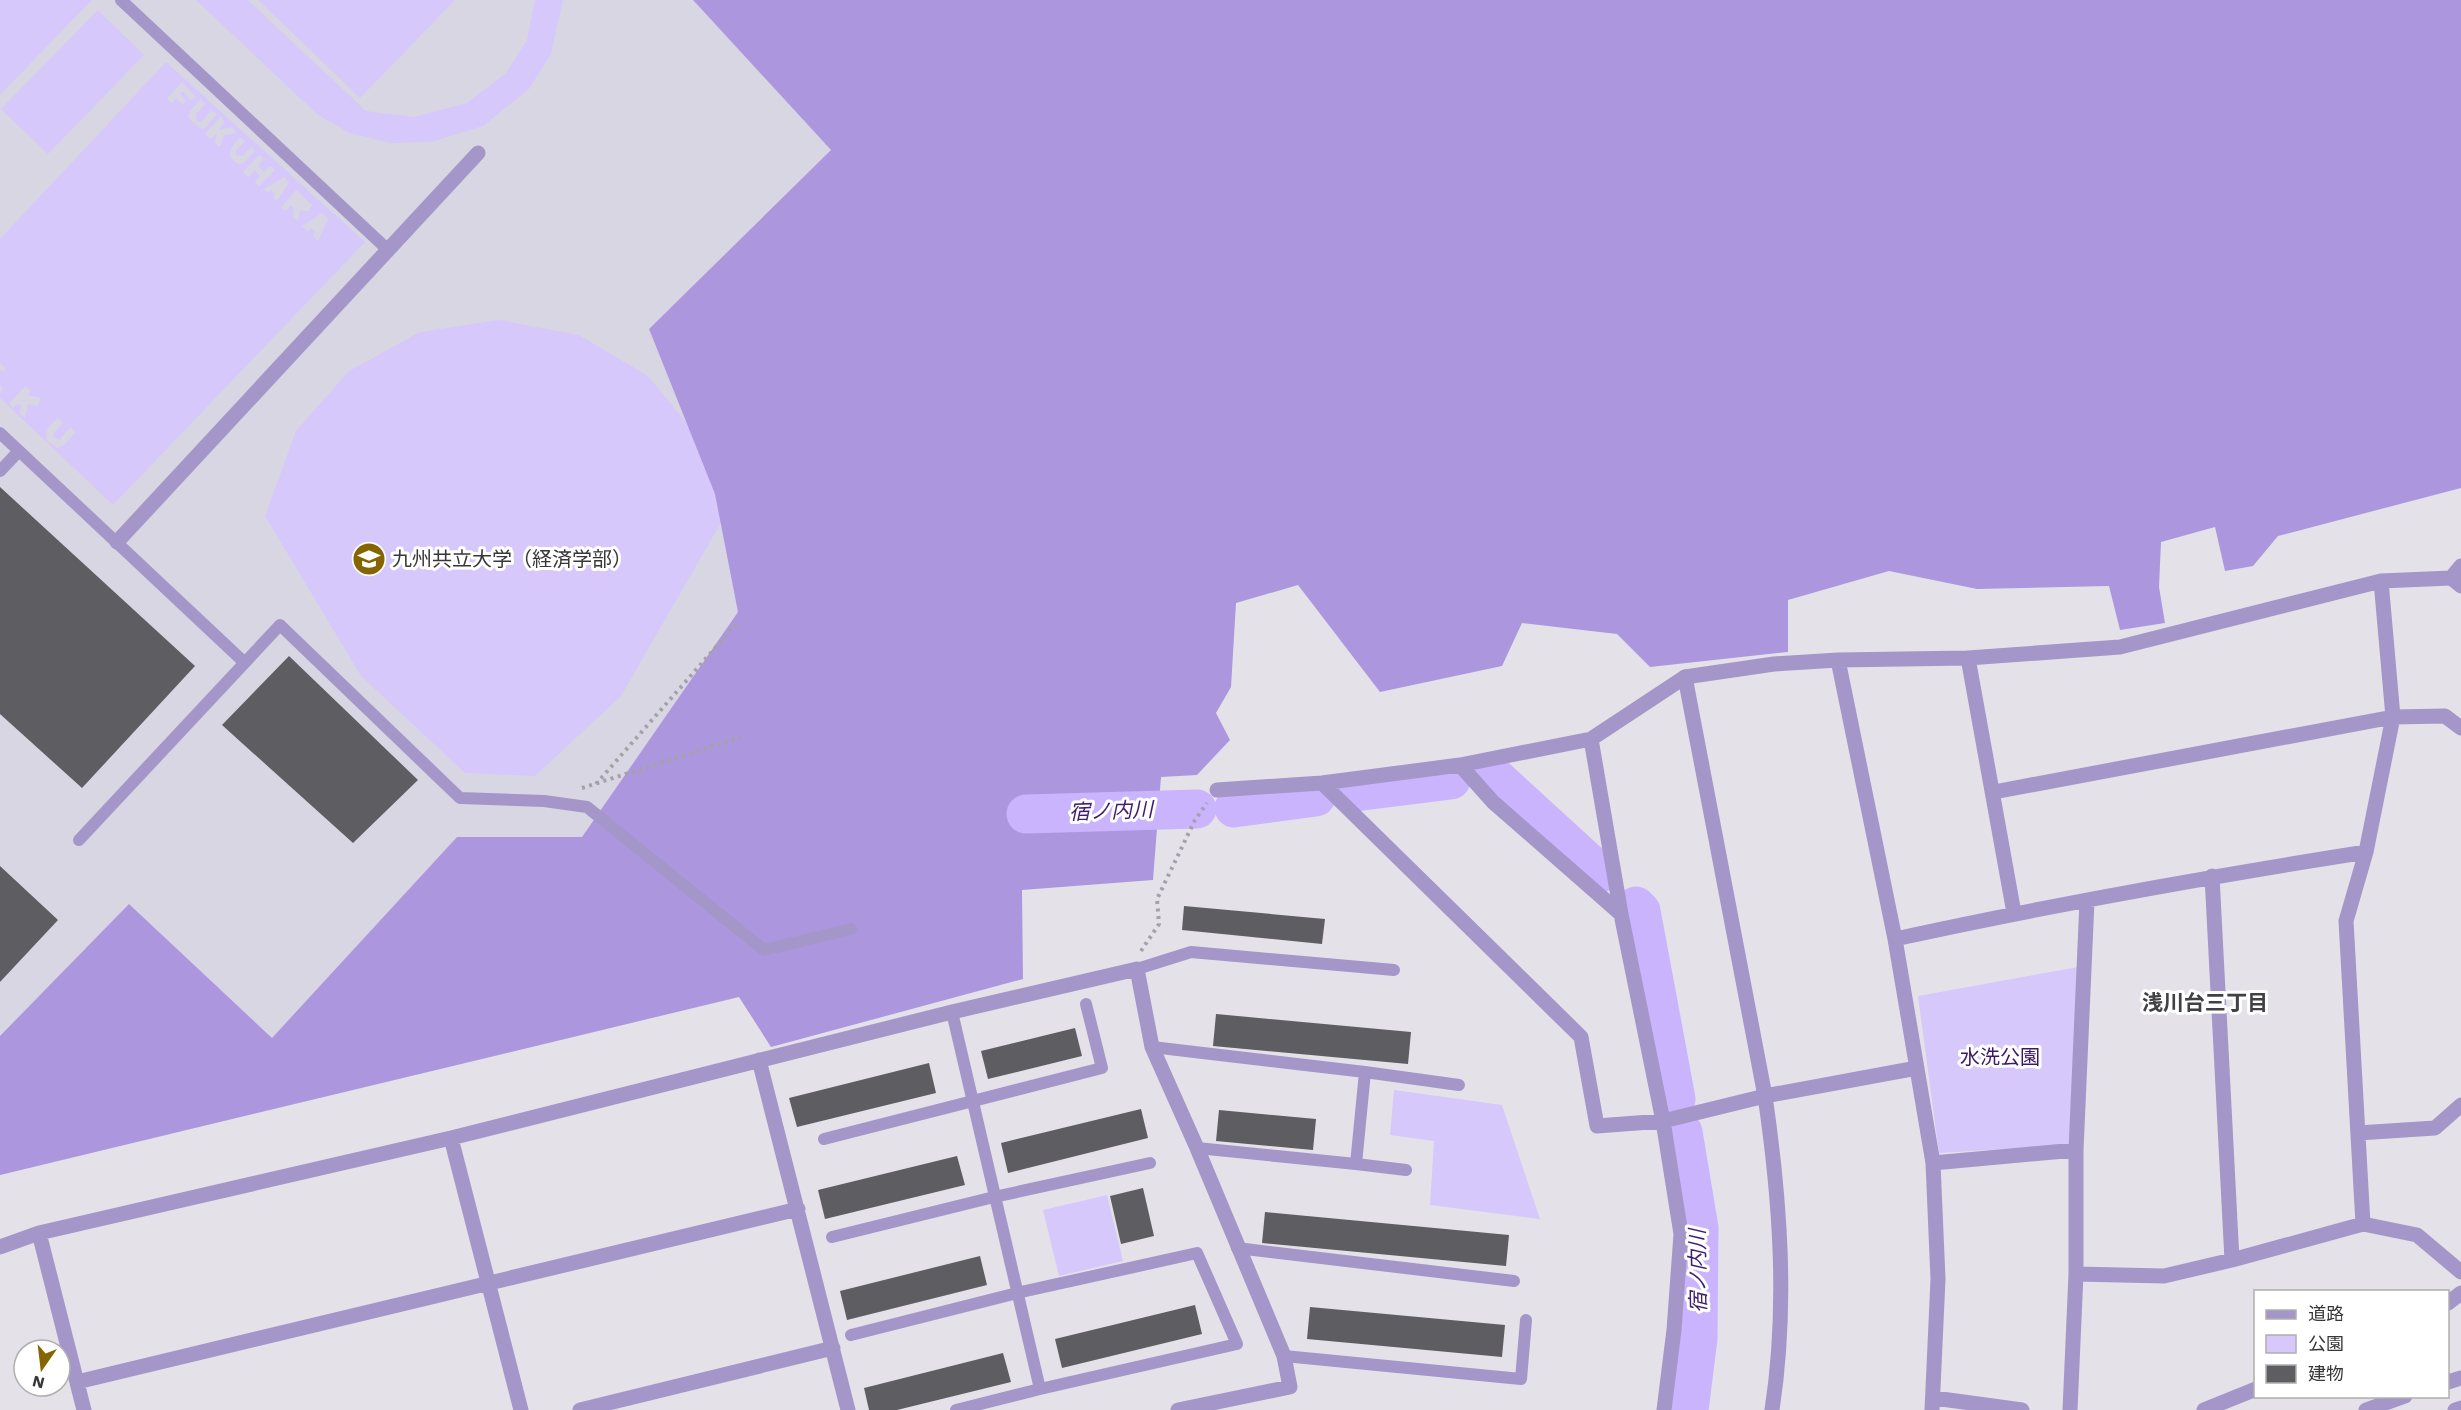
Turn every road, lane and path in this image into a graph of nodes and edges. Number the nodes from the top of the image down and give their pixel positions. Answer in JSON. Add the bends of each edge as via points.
{"nodes":[{"id":1,"x":121,"y":0,"type":"edge"},
{"id":2,"x":478,"y":153,"type":"dead end"},
{"id":3,"x":387,"y":249,"type":"junction"},
{"id":4,"x":0,"y":433,"type":"edge"},
{"id":5,"x":19,"y":451,"type":"junction"},
{"id":6,"x":0,"y":471,"type":"edge"},
{"id":7,"x":117,"y":542,"type":"junction"},
{"id":8,"x":2461,"y":566,"type":"edge"},
{"id":9,"x":2381,"y":581,"type":"junction"},
{"id":10,"x":2456,"y":582,"type":"edge"},
{"id":11,"x":737,"y":623,"type":"dead end"},
{"id":12,"x":1968,"y":658,"type":"junction"},
{"id":13,"x":1838,"y":660,"type":"junction"},
{"id":14,"x":244,"y":662,"type":"junction"},
{"id":15,"x":1685,"y":677,"type":"junction"},
{"id":16,"x":2393,"y":717,"type":"junction"},
{"id":17,"x":2461,"y":728,"type":"edge"},
{"id":18,"x":741,"y":737,"type":"dead end"},
{"id":19,"x":1591,"y":739,"type":"junction"},
{"id":20,"x":1460,"y":765,"type":"junction"},
{"id":21,"x":1322,"y":783,"type":"junction"},
{"id":22,"x":596,"y":784,"type":"junction"},
{"id":23,"x":575,"y":790,"type":"dead end"},
{"id":24,"x":1217,"y":790,"type":"dead end"},
{"id":25,"x":1994,"y":792,"type":"junction"},
{"id":26,"x":1195,"y":820,"type":"dead end"},
{"id":27,"x":79,"y":840,"type":"dead end"},
{"id":28,"x":2366,"y":852,"type":"junction"},
{"id":29,"x":2212,"y":876,"type":"junction"},
{"id":30,"x":2087,"y":901,"type":"junction"},
{"id":31,"x":2014,"y":913,"type":"junction"},
{"id":32,"x":1621,"y":914,"type":"junction"},
{"id":33,"x":851,"y":929,"type":"dead end"},
{"id":34,"x":1895,"y":939,"type":"junction"},
{"id":35,"x":1137,"y":969,"type":"junction"},
{"id":36,"x":1394,"y":970,"type":"dead end"},
{"id":37,"x":1086,"y":1004,"type":"dead end"},
{"id":38,"x":952,"y":1012,"type":"junction"},
{"id":39,"x":1152,"y":1047,"type":"junction"},
{"id":40,"x":759,"y":1060,"type":"junction"},
{"id":41,"x":1917,"y":1068,"type":"junction"},
{"id":42,"x":1365,"y":1072,"type":"junction"},
{"id":43,"x":1459,"y":1085,"type":"dead end"},
{"id":44,"x":1765,"y":1096,"type":"junction"},
{"id":45,"x":972,"y":1102,"type":"junction"},
{"id":46,"x":2461,"y":1105,"type":"edge"},
{"id":47,"x":1664,"y":1120,"type":"junction"},
{"id":48,"x":2358,"y":1133,"type":"junction"},
{"id":49,"x":451,"y":1138,"type":"junction"},
{"id":50,"x":824,"y":1139,"type":"dead end"},
{"id":51,"x":1197,"y":1148,"type":"junction"},
{"id":52,"x":2076,"y":1149,"type":"junction"},
{"id":53,"x":1150,"y":1163,"type":"dead end"},
{"id":54,"x":1933,"y":1163,"type":"junction"},
{"id":55,"x":1356,"y":1164,"type":"junction"},
{"id":56,"x":1406,"y":1170,"type":"dead end"},
{"id":57,"x":994,"y":1197,"type":"junction"},
{"id":58,"x":798,"y":1209,"type":"junction"},
{"id":59,"x":2364,"y":1224,"type":"junction"},
{"id":60,"x":39,"y":1233,"type":"junction"},
{"id":61,"x":832,"y":1237,"type":"dead end"},
{"id":62,"x":0,"y":1247,"type":"edge"},
{"id":63,"x":1237,"y":1248,"type":"junction"},
{"id":64,"x":2232,"y":1260,"type":"junction"},
{"id":65,"x":2461,"y":1272,"type":"edge"},
{"id":66,"x":2076,"y":1274,"type":"junction"},
{"id":67,"x":1514,"y":1281,"type":"dead end"},
{"id":68,"x":489,"y":1282,"type":"junction"},
{"id":69,"x":1017,"y":1293,"type":"junction"},
{"id":70,"x":2461,"y":1293,"type":"edge"},
{"id":71,"x":2449,"y":1302,"type":"edge"},
{"id":72,"x":1526,"y":1320,"type":"dead end"},
{"id":73,"x":851,"y":1335,"type":"dead end"},
{"id":74,"x":833,"y":1348,"type":"junction"},
{"id":75,"x":1284,"y":1356,"type":"junction"},
{"id":76,"x":77,"y":1382,"type":"junction"},
{"id":77,"x":1040,"y":1389,"type":"junction"},
{"id":78,"x":2254,"y":1390,"type":"edge"},
{"id":79,"x":2399,"y":1398,"type":"edge"},
{"id":80,"x":1933,"y":1404,"type":"edge"},
{"id":81,"x":2461,"y":1408,"type":"edge"},
{"id":82,"x":84,"y":1410,"type":"edge"},
{"id":83,"x":521,"y":1410,"type":"edge"},
{"id":84,"x":580,"y":1410,"type":"edge"},
{"id":85,"x":848,"y":1410,"type":"edge"},
{"id":86,"x":956,"y":1410,"type":"edge"},
{"id":87,"x":1178,"y":1410,"type":"edge"},
{"id":88,"x":1664,"y":1410,"type":"edge"},
{"id":89,"x":1772,"y":1410,"type":"edge"},
{"id":90,"x":2022,"y":1410,"type":"edge"},
{"id":91,"x":2070,"y":1410,"type":"edge"},
{"id":92,"x":2204,"y":1410,"type":"edge"},
{"id":93,"x":2366,"y":1410,"type":"edge"},
{"id":94,"x":2455,"y":1410,"type":"edge"}],
"edges":[{"from":1,"to":3,"type":"lane"},
{"from":2,"to":3,"type":"street"},
{"from":3,"to":7,"type":"street"},
{"from":4,"to":5,"type":"lane"},
{"from":5,"to":6,"type":"lane"},
{"from":5,"to":7,"type":"lane"},
{"from":7,"to":14,"type":"lane"},
{"from":8,"to":10,"type":"street"},
{"from":9,"to":10,"type":"street"},
{"from":9,"to":12,"type":"street","via":[[2120,647]]},
{"from":9,"to":16,"type":"street"},
{"from":11,"to":22,"type":"path"},
{"from":12,"to":13,"type":"street"},
{"from":12,"to":25,"type":"street"},
{"from":13,"to":15,"type":"street","via":[[1773,664]]},
{"from":13,"to":34,"type":"street"},
{"from":14,"to":27,"type":"lane"},
{"from":14,"to":33,"type":"lane","via":[[280,625],[460,798],[587,807],[764,950]]},
{"from":15,"to":19,"type":"street"},
{"from":15,"to":44,"type":"street"},
{"from":16,"to":17,"type":"street","via":[[2445,716]]},
{"from":16,"to":25,"type":"street"},
{"from":16,"to":28,"type":"street"},
{"from":18,"to":22,"type":"path"},
{"from":19,"to":20,"type":"street"},
{"from":19,"to":32,"type":"street"},
{"from":20,"to":21,"type":"street"},
{"from":20,"to":32,"type":"street","via":[[1493,802]]},
{"from":21,"to":24,"type":"street"},
{"from":21,"to":47,"type":"street","via":[[1581,1037],[1596,1126]]},
{"from":22,"to":23,"type":"path"},
{"from":25,"to":31,"type":"street"},
{"from":26,"to":35,"type":"path","via":[[1157,899],[1160,924],[1139,954]]},
{"from":28,"to":29,"type":"street"},
{"from":28,"to":48,"type":"street","via":[[2346,921]]},
{"from":29,"to":30,"type":"street"},
{"from":29,"to":64,"type":"street"},
{"from":30,"to":31,"type":"street"},
{"from":30,"to":52,"type":"street"},
{"from":31,"to":34,"type":"street"},
{"from":32,"to":47,"type":"street"},
{"from":34,"to":41,"type":"street"},
{"from":35,"to":36,"type":"lane","via":[[1191,952]]},
{"from":35,"to":38,"type":"street"},
{"from":35,"to":39,"type":"street"},
{"from":37,"to":45,"type":"lane","via":[[1102,1068]]},
{"from":38,"to":40,"type":"street"},
{"from":38,"to":45,"type":"lane"},
{"from":39,"to":42,"type":"lane"},
{"from":39,"to":51,"type":"street"},
{"from":40,"to":49,"type":"street"},
{"from":40,"to":58,"type":"street"},
{"from":41,"to":44,"type":"street"},
{"from":41,"to":54,"type":"street"},
{"from":42,"to":43,"type":"lane"},
{"from":42,"to":55,"type":"lane"},
{"from":44,"to":47,"type":"street"},
{"from":44,"to":89,"type":"street","via":[[1776,1166],[1782,1291]]},
{"from":45,"to":50,"type":"lane"},
{"from":45,"to":57,"type":"lane"},
{"from":46,"to":48,"type":"street","via":[[2435,1128]]},
{"from":47,"to":88,"type":"street","via":[[1682,1234]]},
{"from":48,"to":59,"type":"street"},
{"from":49,"to":60,"type":"street"},
{"from":49,"to":68,"type":"street"},
{"from":51,"to":55,"type":"lane"},
{"from":51,"to":63,"type":"street"},
{"from":52,"to":54,"type":"street"},
{"from":52,"to":66,"type":"street"},
{"from":53,"to":57,"type":"lane"},
{"from":54,"to":80,"type":"street","via":[[1938,1279]]},
{"from":55,"to":56,"type":"lane"},
{"from":57,"to":61,"type":"lane"},
{"from":57,"to":69,"type":"lane"},
{"from":58,"to":68,"type":"street"},
{"from":58,"to":74,"type":"street"},
{"from":59,"to":64,"type":"street"},
{"from":59,"to":65,"type":"street","via":[[2417,1235]]},
{"from":60,"to":62,"type":"street"},
{"from":60,"to":76,"type":"street"},
{"from":63,"to":67,"type":"lane"},
{"from":63,"to":75,"type":"street"},
{"from":64,"to":66,"type":"street","via":[[2164,1276]]},
{"from":66,"to":91,"type":"street"},
{"from":68,"to":76,"type":"street"},
{"from":68,"to":83,"type":"street"},
{"from":69,"to":73,"type":"lane"},
{"from":69,"to":77,"type":"lane"},
{"from":69,"to":77,"type":"lane","via":[[1197,1253],[1237,1344]]},
{"from":70,"to":71,"type":"street"},
{"from":72,"to":75,"type":"lane","via":[[1521,1379]]},
{"from":74,"to":84,"type":"street"},
{"from":74,"to":85,"type":"street"},
{"from":75,"to":87,"type":"street","via":[[1290,1387]]},
{"from":76,"to":82,"type":"street"},
{"from":77,"to":86,"type":"lane"},
{"from":78,"to":92,"type":"street"},
{"from":79,"to":93,"type":"street"},
{"from":80,"to":90,"type":"street"},
{"from":81,"to":94,"type":"street"}]}
